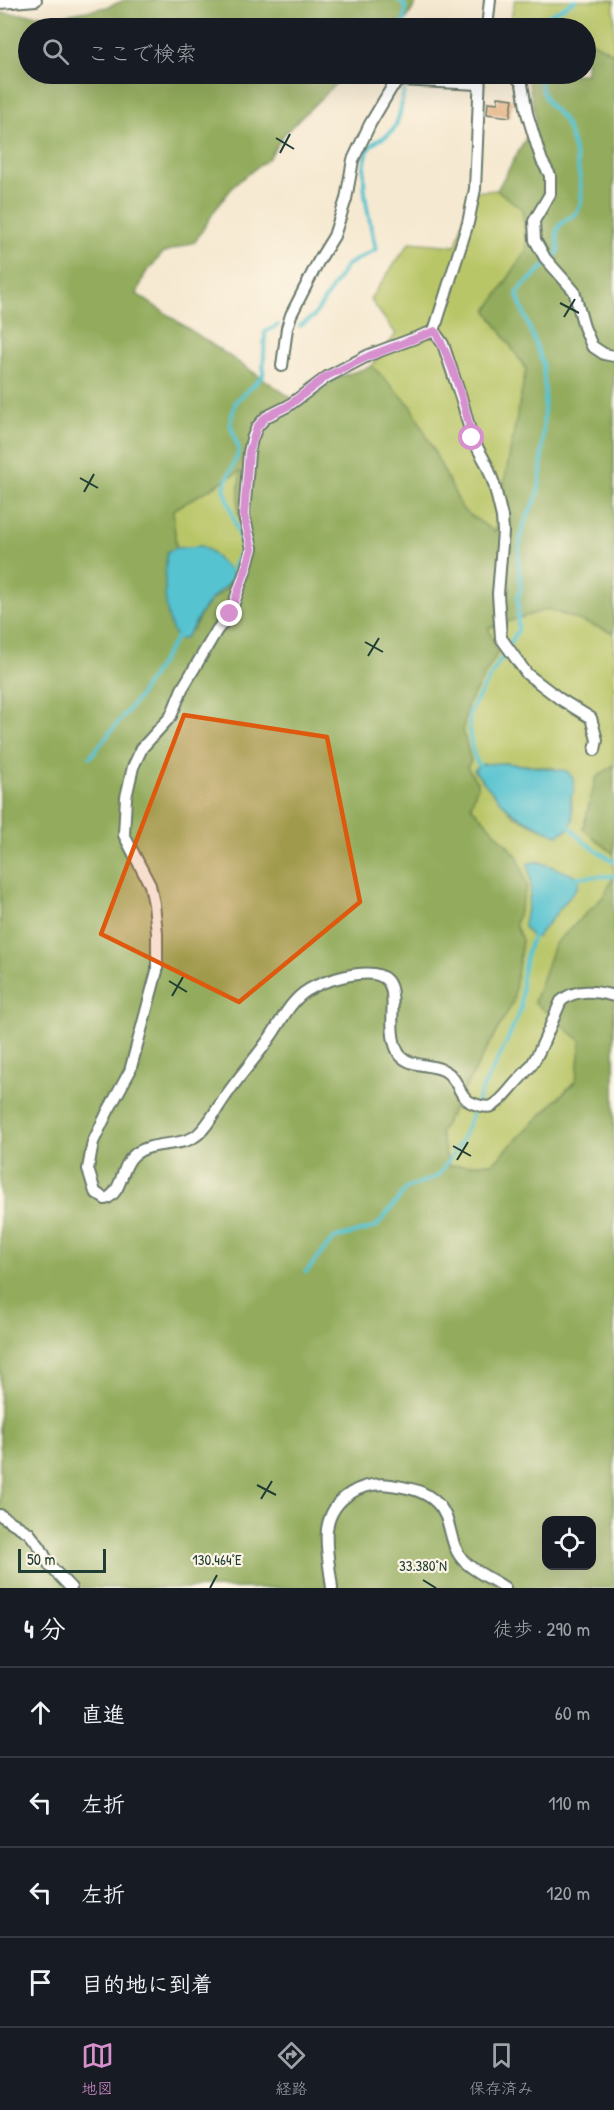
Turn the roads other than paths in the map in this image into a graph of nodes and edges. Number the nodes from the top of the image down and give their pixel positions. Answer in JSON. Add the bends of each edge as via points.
{"nodes":[{"id":1,"x":36,"y":0,"type":"edge"},
{"id":2,"x":490,"y":0,"type":"edge"},
{"id":3,"x":0,"y":3,"type":"edge"},
{"id":4,"x":489,"y":18,"type":"edge"},
{"id":5,"x":395,"y":84,"type":"edge"},
{"id":6,"x":479,"y":84,"type":"edge"},
{"id":7,"x":522,"y":84,"type":"edge"},
{"id":8,"x":435,"y":331,"type":"junction"},
{"id":9,"x":614,"y":356,"type":"edge"},
{"id":10,"x":282,"y":366,"type":"dead end"},
{"id":11,"x":595,"y":750,"type":"dead end"},
{"id":12,"x":614,"y":996,"type":"edge"},
{"id":13,"x":0,"y":1515,"type":"edge"},
{"id":14,"x":71,"y":1588,"type":"edge"},
{"id":15,"x":332,"y":1588,"type":"edge"},
{"id":16,"x":505,"y":1588,"type":"edge"}],
"edges":[{"from":1,"to":3,"type":"street"},
{"from":2,"to":4,"type":"street"},
{"from":5,"to":10,"type":"street","via":[[353,160],[334,236],[291,315]]},
{"from":6,"to":8,"type":"street","via":[[475,189]]},
{"from":7,"to":9,"type":"street","via":[[539,154],[550,175],[550,194],[534,221],[535,240],[574,291],[592,346]]},
{"from":8,"to":11,"type":"street","via":[[472,438],[494,484],[502,517],[501,638],[527,674],[591,718],[597,740]]},
{"from":8,"to":12,"type":"street","via":[[327,376],[288,406],[266,417],[252,439],[244,515],[252,549],[245,572],[230,614],[182,689],[171,716],[142,748],[126,797],[124,835],[150,885],[154,904],[157,971],[130,1071],[93,1142],[88,1169],[95,1192],[105,1199],[111,1197],[134,1154],[194,1137],[291,1006],[307,990],[324,982],[362,974],[379,975],[389,982],[397,1051],[416,1064],[444,1070],[454,1077],[464,1097],[485,1107],[503,1097],[531,1065],[561,1001],[570,994],[587,992]]},
{"from":13,"to":14,"type":"street","via":[[29,1533],[50,1566]]},
{"from":15,"to":16,"type":"street","via":[[327,1528],[333,1512],[349,1492],[383,1484],[411,1488],[439,1505],[463,1560]]}]}
